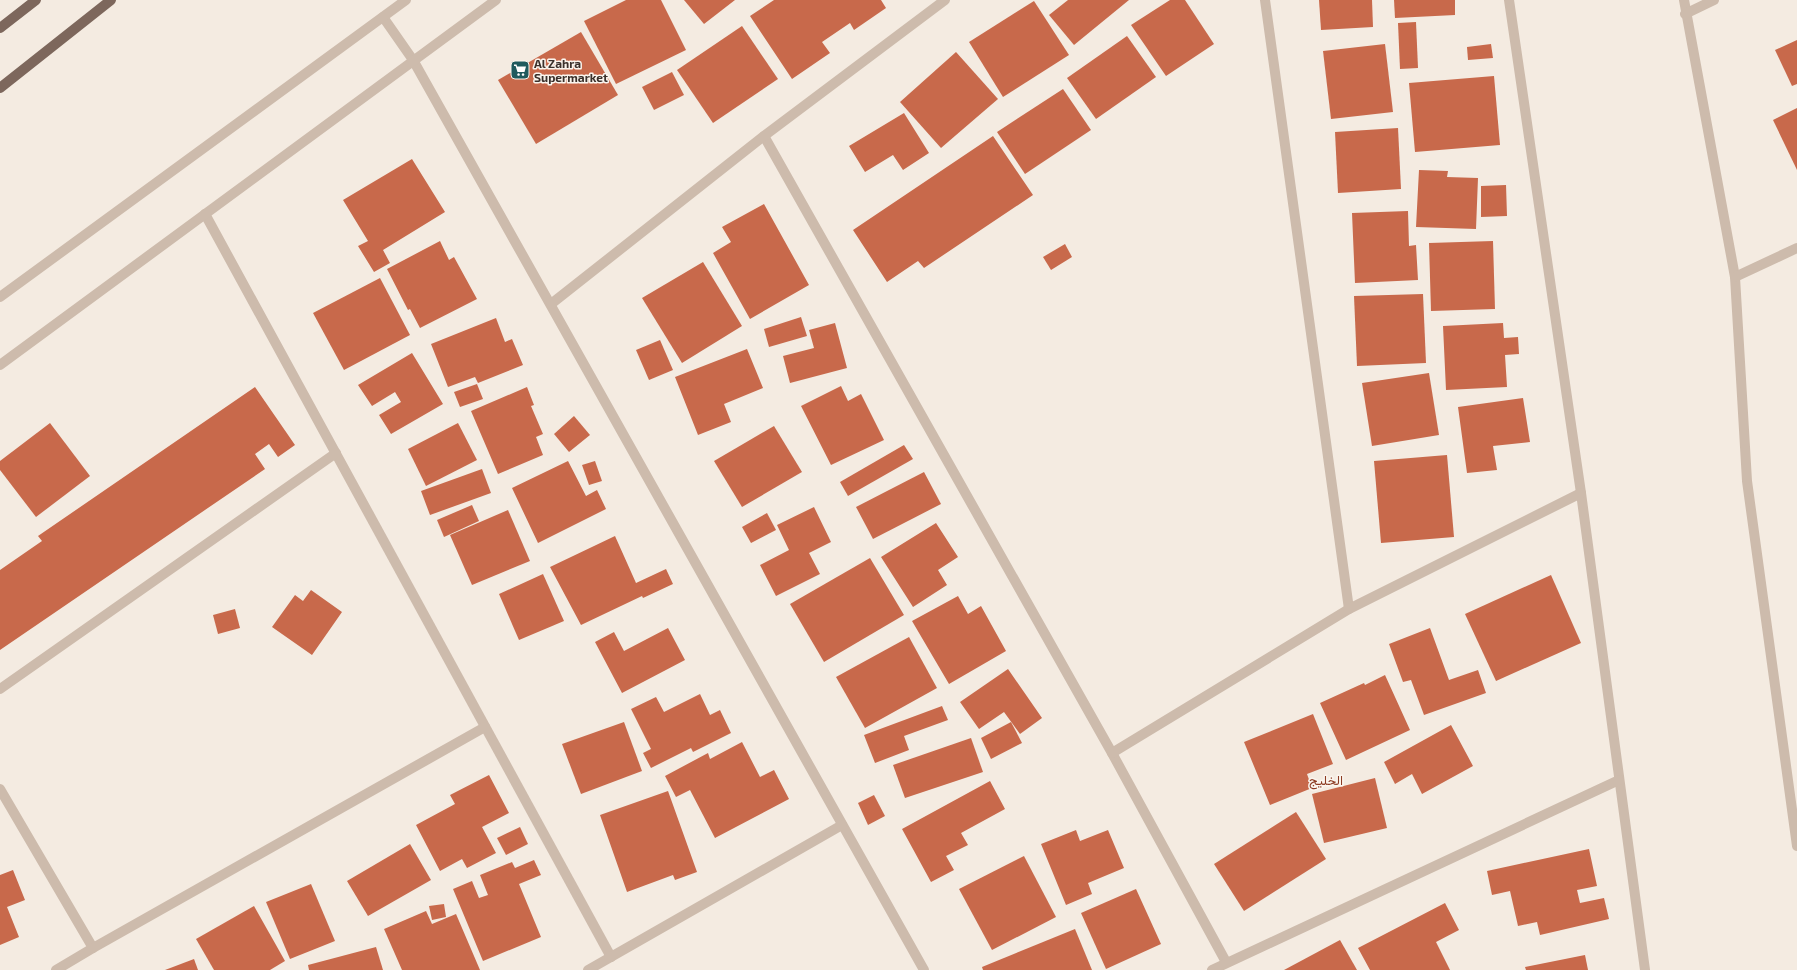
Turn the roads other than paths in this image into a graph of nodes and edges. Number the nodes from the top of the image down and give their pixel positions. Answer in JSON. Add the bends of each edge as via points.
{"nodes":[{"id":1,"x":36,"y":0,"type":"edge"},
{"id":2,"x":110,"y":0,"type":"edge"},
{"id":3,"x":406,"y":0,"type":"edge"},
{"id":4,"x":496,"y":0,"type":"edge"},
{"id":5,"x":945,"y":0,"type":"edge"},
{"id":6,"x":1264,"y":0,"type":"edge"},
{"id":7,"x":1509,"y":0,"type":"edge"},
{"id":8,"x":1684,"y":0,"type":"edge"},
{"id":9,"x":1714,"y":0,"type":"edge"},
{"id":10,"x":1685,"y":14,"type":"junction"},
{"id":11,"x":383,"y":17,"type":"junction"},
{"id":12,"x":0,"y":28,"type":"edge"},
{"id":13,"x":413,"y":60,"type":"junction"},
{"id":14,"x":0,"y":88,"type":"edge"},
{"id":15,"x":764,"y":136,"type":"junction"},
{"id":16,"x":205,"y":214,"type":"junction"},
{"id":17,"x":1797,"y":248,"type":"edge"},
{"id":18,"x":1735,"y":276,"type":"junction"},
{"id":19,"x":0,"y":297,"type":"edge"},
{"id":20,"x":551,"y":304,"type":"junction"},
{"id":21,"x":0,"y":365,"type":"edge"},
{"id":22,"x":336,"y":453,"type":"junction"},
{"id":23,"x":1581,"y":493,"type":"junction"},
{"id":24,"x":1349,"y":610,"type":"junction"},
{"id":25,"x":0,"y":689,"type":"edge"},
{"id":26,"x":485,"y":727,"type":"junction"},
{"id":27,"x":1112,"y":753,"type":"junction"},
{"id":28,"x":1619,"y":780,"type":"junction"},
{"id":29,"x":0,"y":789,"type":"edge"},
{"id":30,"x":842,"y":825,"type":"junction"},
{"id":31,"x":1797,"y":846,"type":"edge"},
{"id":32,"x":92,"y":948,"type":"junction"},
{"id":33,"x":611,"y":957,"type":"junction"},
{"id":34,"x":1226,"y":962,"type":"junction"},
{"id":35,"x":56,"y":970,"type":"edge"},
{"id":36,"x":588,"y":970,"type":"edge"},
{"id":37,"x":924,"y":970,"type":"edge"},
{"id":38,"x":1212,"y":970,"type":"edge"},
{"id":39,"x":1645,"y":970,"type":"edge"}],
"edges":[{"from":1,"to":12,"type":"main road"},
{"from":2,"to":14,"type":"main road"},
{"from":3,"to":11,"type":"street"},
{"from":4,"to":13,"type":"street"},
{"from":5,"to":15,"type":"street"},
{"from":6,"to":24,"type":"street"},
{"from":7,"to":23,"type":"street"},
{"from":8,"to":10,"type":"street"},
{"from":9,"to":10,"type":"street"},
{"from":10,"to":18,"type":"street"},
{"from":11,"to":13,"type":"street"},
{"from":11,"to":19,"type":"street"},
{"from":13,"to":16,"type":"street"},
{"from":13,"to":20,"type":"street"},
{"from":15,"to":20,"type":"street"},
{"from":15,"to":27,"type":"street"},
{"from":16,"to":21,"type":"street"},
{"from":16,"to":22,"type":"street"},
{"from":17,"to":18,"type":"street"},
{"from":18,"to":31,"type":"street","via":[[1747,481]]},
{"from":20,"to":30,"type":"street"},
{"from":22,"to":25,"type":"street"},
{"from":22,"to":26,"type":"street"},
{"from":23,"to":24,"type":"street"},
{"from":23,"to":28,"type":"street"},
{"from":24,"to":27,"type":"street"},
{"from":26,"to":32,"type":"street"},
{"from":26,"to":33,"type":"street"},
{"from":27,"to":34,"type":"street"},
{"from":28,"to":34,"type":"street"},
{"from":28,"to":39,"type":"street"},
{"from":29,"to":32,"type":"street"},
{"from":30,"to":33,"type":"street"},
{"from":30,"to":37,"type":"street"},
{"from":32,"to":35,"type":"street"},
{"from":33,"to":36,"type":"street"},
{"from":34,"to":38,"type":"street"}]}
